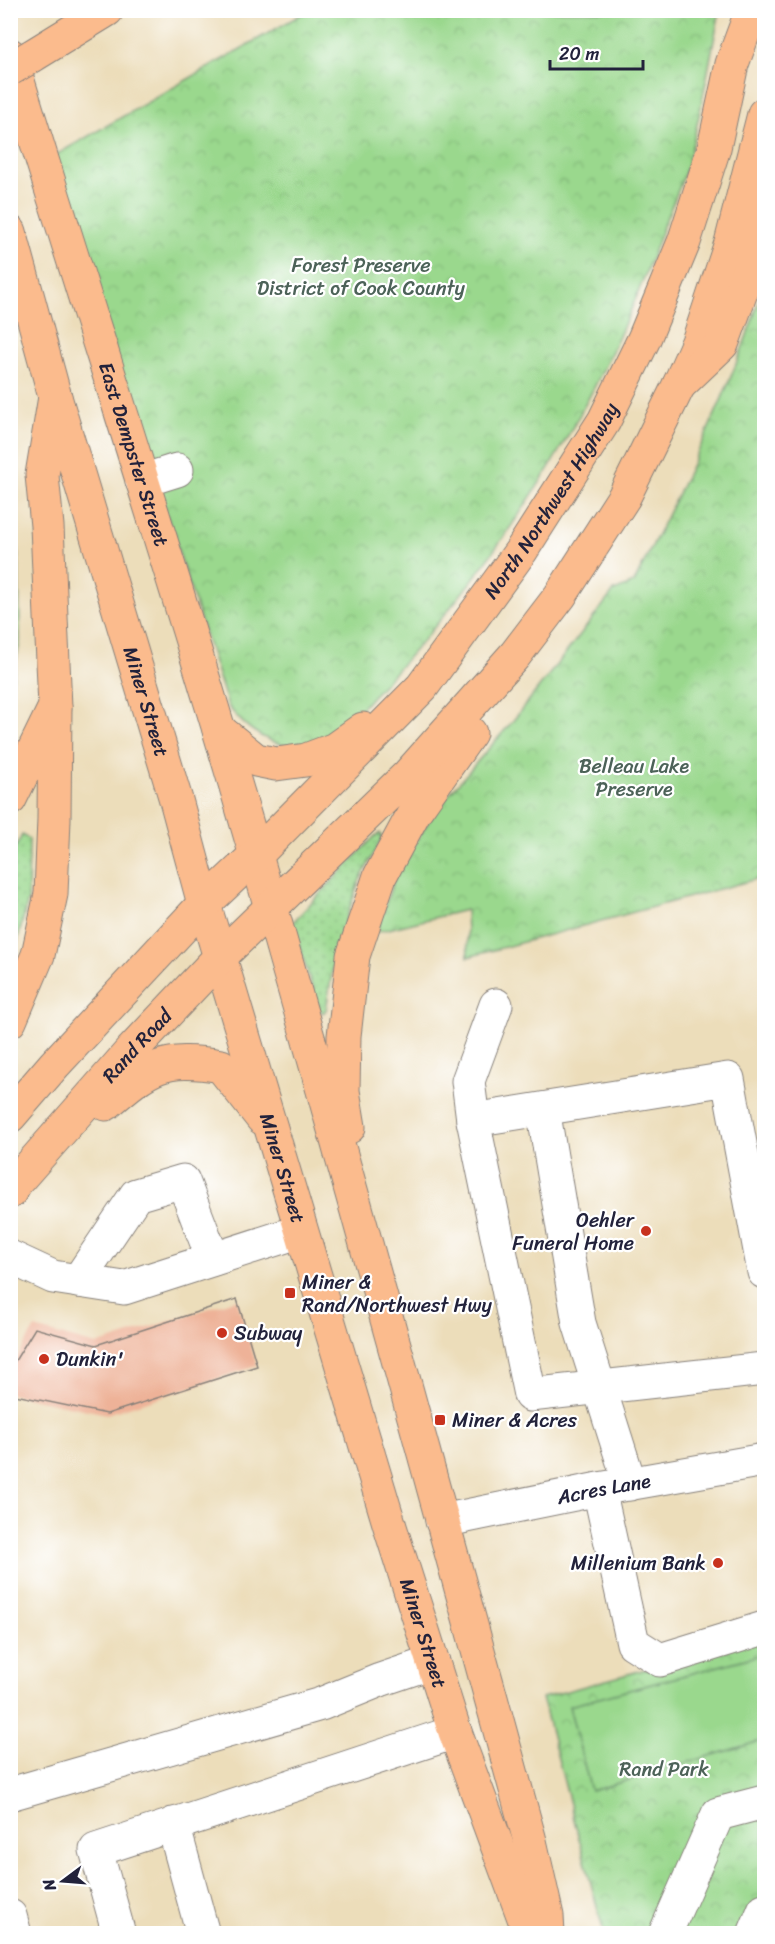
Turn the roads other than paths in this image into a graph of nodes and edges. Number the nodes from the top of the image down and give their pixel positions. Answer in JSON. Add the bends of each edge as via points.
{"nodes":[{"id":1,"x":107,"y":10,"type":"edge"},
{"id":2,"x":752,"y":10,"type":"edge"},
{"id":3,"x":18,"y":60,"type":"edge"},
{"id":4,"x":765,"y":114,"type":"edge"},
{"id":5,"x":765,"y":215,"type":"edge"},
{"id":6,"x":10,"y":232,"type":"edge"},
{"id":7,"x":679,"y":385,"type":"junction"},
{"id":8,"x":55,"y":397,"type":"junction"},
{"id":9,"x":177,"y":470,"type":"dead end"},
{"id":10,"x":142,"y":481,"type":"junction"},
{"id":11,"x":560,"y":596,"type":"junction"},
{"id":12,"x":422,"y":687,"type":"junction"},
{"id":13,"x":55,"y":707,"type":"junction"},
{"id":14,"x":219,"y":730,"type":"junction"},
{"id":15,"x":10,"y":799,"type":"edge"},
{"id":16,"x":256,"y":855,"type":"junction"},
{"id":17,"x":204,"y":904,"type":"junction"},
{"id":18,"x":270,"y":908,"type":"junction"},
{"id":19,"x":220,"y":957,"type":"junction"},
{"id":20,"x":496,"y":1005,"type":"dead end"},
{"id":21,"x":10,"y":1021,"type":"edge"},
{"id":22,"x":543,"y":1109,"type":"junction"},
{"id":23,"x":10,"y":1116,"type":"edge"},
{"id":24,"x":473,"y":1120,"type":"junction"},
{"id":25,"x":273,"y":1132,"type":"junction"},
{"id":26,"x":13,"y":1187,"type":"edge"},
{"id":27,"x":301,"y":1230,"type":"junction"},
{"id":28,"x":10,"y":1257,"type":"edge"},
{"id":29,"x":213,"y":1259,"type":"junction"},
{"id":30,"x":765,"y":1272,"type":"edge"},
{"id":31,"x":78,"y":1281,"type":"junction"},
{"id":32,"x":380,"y":1294,"type":"junction"},
{"id":33,"x":765,"y":1369,"type":"edge"},
{"id":34,"x":601,"y":1387,"type":"junction"},
{"id":35,"x":765,"y":1460,"type":"edge"},
{"id":36,"x":615,"y":1487,"type":"junction"},
{"id":37,"x":442,"y":1521,"type":"junction"},
{"id":38,"x":765,"y":1628,"type":"edge"},
{"id":39,"x":433,"y":1662,"type":"junction"},
{"id":40,"x":455,"y":1732,"type":"junction"},
{"id":41,"x":10,"y":1794,"type":"edge"},
{"id":42,"x":765,"y":1802,"type":"edge"},
{"id":43,"x":173,"y":1824,"type":"junction"},
{"id":44,"x":10,"y":1916,"type":"edge"},
{"id":45,"x":15,"y":1934,"type":"edge"},
{"id":46,"x":119,"y":1934,"type":"edge"},
{"id":47,"x":203,"y":1934,"type":"edge"},
{"id":48,"x":530,"y":1934,"type":"edge"},
{"id":49,"x":548,"y":1934,"type":"edge"},
{"id":50,"x":665,"y":1934,"type":"edge"}],
"edges":[{"from":1,"to":3,"type":"main road"},
{"from":2,"to":12,"type":"main road","name":"North Northwest Highway","via":[[732,64],[714,148],[684,242],[644,339],[595,436],[521,551]]},
{"from":3,"to":10,"type":"main road","name":"East Dempster Street"},
{"from":4,"to":7,"type":"main road","via":[[731,243],[698,342]]},
{"from":5,"to":7,"type":"main road","via":[[722,344]]},
{"from":6,"to":8,"type":"main road"},
{"from":7,"to":11,"type":"main road","via":[[624,497]]},
{"from":8,"to":13,"type":"main road","via":[[42,475]]},
{"from":8,"to":17,"type":"main road","name":"Miner Street"},
{"from":9,"to":10,"type":"street"},
{"from":10,"to":14,"type":"main road","name":"East Dempster Street"},
{"from":11,"to":18,"type":"main road","via":[[515,655],[409,774]]},
{"from":11,"to":32,"type":"main road","via":[[520,665],[415,811],[380,876],[353,956],[344,1036],[343,1091]]},
{"from":12,"to":14,"type":"main road","via":[[335,749],[306,760],[276,764],[256,760]]},
{"from":12,"to":16,"type":"main road","name":"North Northwest Highway"},
{"from":13,"to":15,"type":"main road"},
{"from":13,"to":21,"type":"main road","via":[[51,894],[38,955]]},
{"from":14,"to":16,"type":"main road","name":"East Dempster Street"},
{"from":16,"to":17,"type":"main road","name":"North Northwest Highway"},
{"from":16,"to":18,"type":"main road"},
{"from":17,"to":19,"type":"main road","name":"Miner Street"},
{"from":17,"to":23,"type":"main road"},
{"from":18,"to":19,"type":"main road","name":"Rand Road"},
{"from":18,"to":32,"type":"main road"},
{"from":19,"to":25,"type":"main road","name":"Miner Street"},
{"from":19,"to":26,"type":"main road","name":"Rand Road","via":[[132,1050]]},
{"from":20,"to":24,"type":"street","via":[[468,1081]]},
{"from":22,"to":24,"type":"street"},
{"from":22,"to":30,"type":"street","via":[[728,1079]]},
{"from":22,"to":34,"type":"street","via":[[579,1323]]},
{"from":24,"to":34,"type":"street","via":[[530,1395]]},
{"from":25,"to":26,"type":"main road","via":[[221,1066],[196,1062],[160,1065],[140,1075]]},
{"from":25,"to":27,"type":"main road","name":"Miner Street"},
{"from":27,"to":29,"type":"street"},
{"from":27,"to":39,"type":"main road","name":"Miner Street"},
{"from":28,"to":31,"type":"street","via":[[53,1277]]},
{"from":29,"to":31,"type":"street","via":[[124,1288]]},
{"from":29,"to":31,"type":"street","via":[[183,1181],[136,1196]]},
{"from":32,"to":37,"type":"main road"},
{"from":33,"to":34,"type":"street"},
{"from":34,"to":36,"type":"street"},
{"from":35,"to":36,"type":"street","name":"Acres Lane"},
{"from":36,"to":37,"type":"street","name":"Acres Lane"},
{"from":36,"to":38,"type":"street","via":[[633,1643],[660,1660]]},
{"from":37,"to":49,"type":"main road","via":[[530,1841]]},
{"from":39,"to":40,"type":"main road","name":"Miner Street"},
{"from":39,"to":41,"type":"street","via":[[321,1704]]},
{"from":40,"to":43,"type":"street"},
{"from":40,"to":48,"type":"main road","name":"Miner Street"},
{"from":42,"to":50,"type":"street","via":[[718,1814]]},
{"from":43,"to":46,"type":"street","via":[[96,1850]]},
{"from":43,"to":47,"type":"street"},
{"from":44,"to":45,"type":"street"}]}
